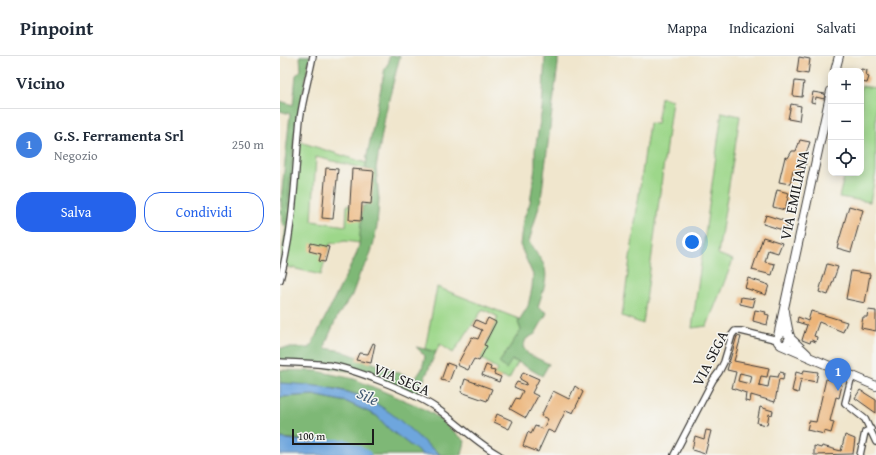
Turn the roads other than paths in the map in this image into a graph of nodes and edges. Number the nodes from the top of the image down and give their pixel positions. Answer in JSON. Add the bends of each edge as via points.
{"nodes":[{"id":1,"x":313,"y":56,"type":"edge"},
{"id":2,"x":839,"y":56,"type":"edge"},
{"id":3,"x":836,"y":68,"type":"edge"},
{"id":4,"x":828,"y":104,"type":"edge"},
{"id":5,"x":280,"y":280,"type":"edge"},
{"id":6,"x":785,"y":305,"type":"junction"},
{"id":7,"x":790,"y":337,"type":"junction"},
{"id":8,"x":779,"y":341,"type":"junction"},
{"id":9,"x":811,"y":357,"type":"junction"},
{"id":10,"x":280,"y":362,"type":"edge"},
{"id":11,"x":852,"y":375,"type":"junction"},
{"id":12,"x":876,"y":386,"type":"edge"},
{"id":13,"x":871,"y":429,"type":"junction"},
{"id":14,"x":876,"y":442,"type":"edge"},
{"id":15,"x":499,"y":455,"type":"edge"},
{"id":16,"x":674,"y":455,"type":"edge"},
{"id":17,"x":860,"y":455,"type":"edge"}],
"edges":[{"from":1,"to":5,"type":"street","via":[[300,117],[292,215],[287,255]]},
{"from":2,"to":3,"type":"main road"},
{"from":4,"to":6,"type":"main road","name":"VIA EMILIANA"},
{"from":6,"to":7,"type":"main road","name":"VIA EMILIANA","via":[[785,318]]},
{"from":6,"to":8,"type":"main road","name":"VIA EMILIANA"},
{"from":7,"to":8,"type":"main road","via":[[784,332]]},
{"from":7,"to":9,"type":"main road"},
{"from":8,"to":9,"type":"main road"},
{"from":8,"to":16,"type":"street","name":"VIA SEGA","via":[[735,331],[720,372],[713,380]]},
{"from":9,"to":11,"type":"main road"},
{"from":10,"to":15,"type":"street","name":"VIA SEGA","via":[[344,368],[404,392],[436,408],[483,446]]},
{"from":11,"to":12,"type":"main road"},
{"from":11,"to":13,"type":"street","via":[[845,403],[865,419]]},
{"from":13,"to":14,"type":"street"},
{"from":13,"to":17,"type":"street","via":[[865,432]]}]}
